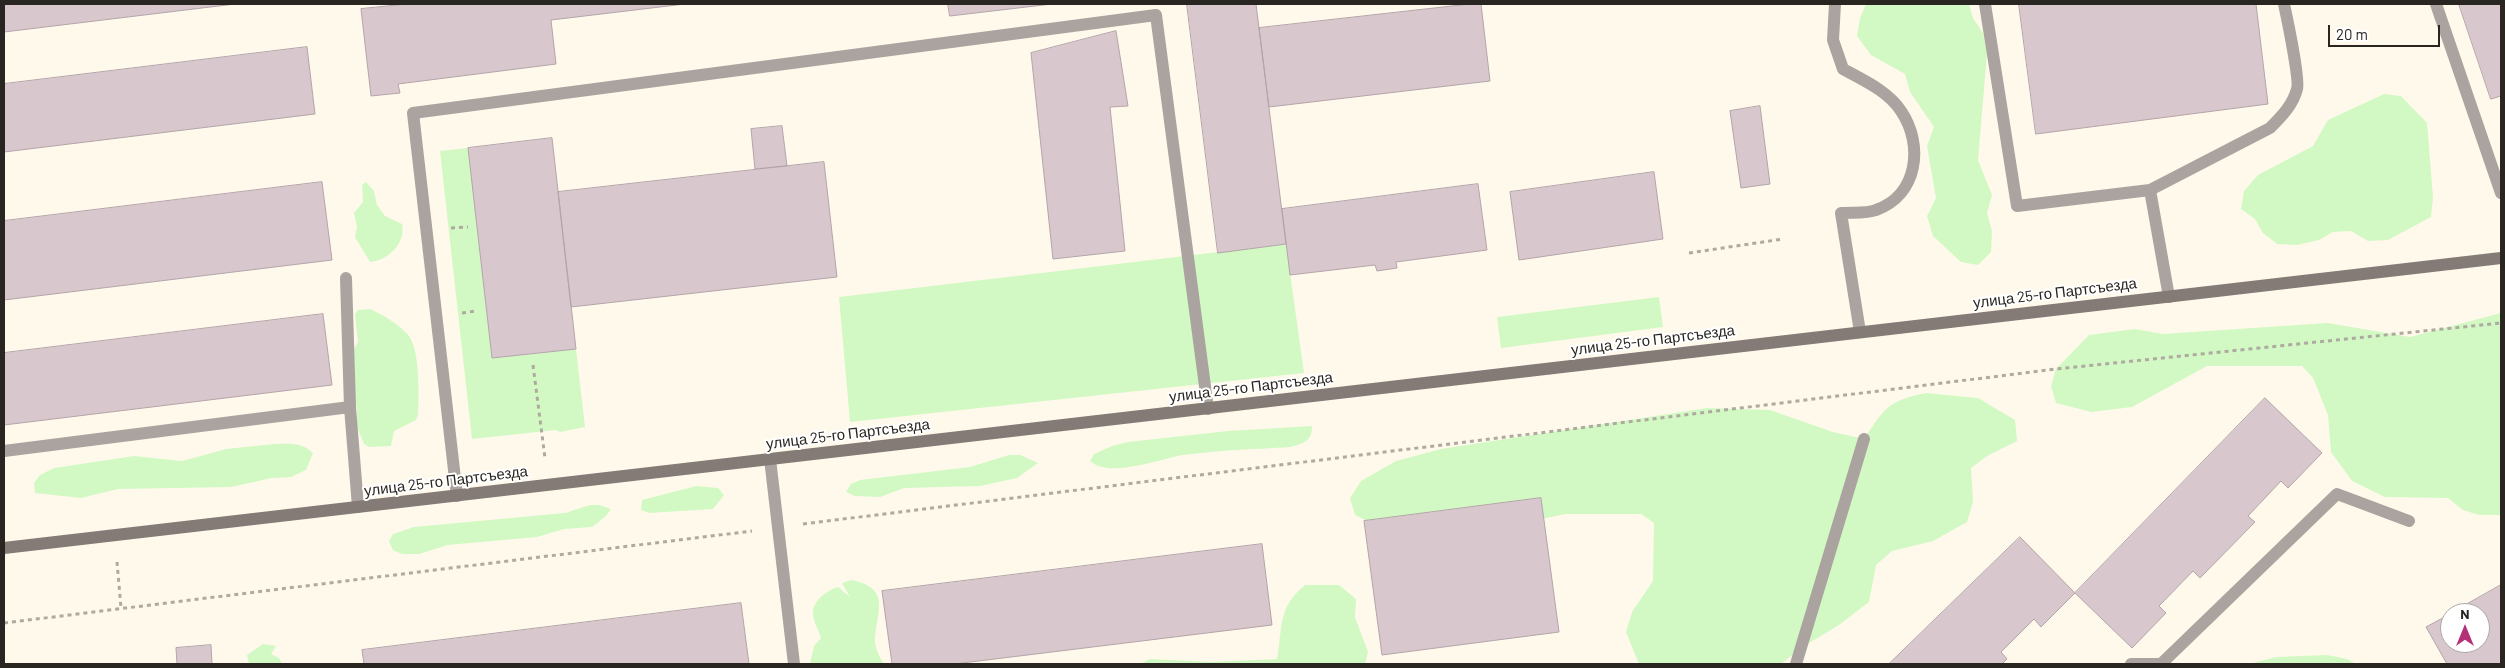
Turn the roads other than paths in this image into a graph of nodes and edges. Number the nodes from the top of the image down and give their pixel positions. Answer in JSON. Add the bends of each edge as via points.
{"nodes":[{"id":1,"x":1835,"y":4,"type":"edge"},
{"id":2,"x":1985,"y":4,"type":"edge"},
{"id":3,"x":2284,"y":4,"type":"edge"},
{"id":4,"x":2436,"y":4,"type":"edge"},
{"id":5,"x":2150,"y":190,"type":"junction"},
{"id":6,"x":2501,"y":193,"type":"edge"},
{"id":7,"x":2501,"y":258,"type":"edge"},
{"id":8,"x":346,"y":278,"type":"dead end"},
{"id":9,"x":2169,"y":297,"type":"junction"},
{"id":10,"x":1860,"y":332,"type":"junction"},
{"id":11,"x":350,"y":407,"type":"junction"},
{"id":12,"x":1208,"y":408,"type":"junction"},
{"id":13,"x":1864,"y":439,"type":"dead end"},
{"id":14,"x":4,"y":451,"type":"edge"},
{"id":15,"x":770,"y":460,"type":"junction"},
{"id":16,"x":457,"y":496,"type":"junction"},
{"id":17,"x":358,"y":507,"type":"junction"},
{"id":18,"x":2409,"y":521,"type":"dead end"},
{"id":19,"x":4,"y":548,"type":"edge"},
{"id":20,"x":794,"y":664,"type":"edge"},
{"id":21,"x":1796,"y":664,"type":"edge"},
{"id":22,"x":2131,"y":664,"type":"edge"}],
"edges":[{"from":1,"to":10,"type":"lane","via":[[1834,40],[1843,69],[1882,92],[1901,110],[1911,130],[1914,153],[1913,174],[1904,190],[1875,210],[1841,213]]},
{"from":2,"to":5,"type":"lane","via":[[2017,206]]},
{"from":3,"to":5,"type":"lane","via":[[2298,87],[2292,102],[2270,128]]},
{"from":4,"to":6,"type":"lane"},
{"from":5,"to":9,"type":"lane"},
{"from":7,"to":9,"type":"street","name":"улица 25-го Партсъезда"},
{"from":8,"to":11,"type":"lane"},
{"from":9,"to":10,"type":"street","name":"улица 25-го Партсъезда"},
{"from":10,"to":12,"type":"street","name":"улица 25-го Партсъезда"},
{"from":11,"to":14,"type":"lane"},
{"from":11,"to":17,"type":"lane"},
{"from":12,"to":15,"type":"street","name":"улица 25-го Партсъезда"},
{"from":12,"to":16,"type":"lane","via":[[1156,15],[413,113]]},
{"from":13,"to":21,"type":"lane"},
{"from":15,"to":16,"type":"street","name":"улица 25-го Партсъезда"},
{"from":15,"to":20,"type":"lane"},
{"from":16,"to":17,"type":"street","name":"улица 25-го Партсъезда"},
{"from":17,"to":19,"type":"street","name":"улица 25-го Партсъезда"},
{"from":18,"to":22,"type":"lane","via":[[2337,494],[2161,664]]}]}
